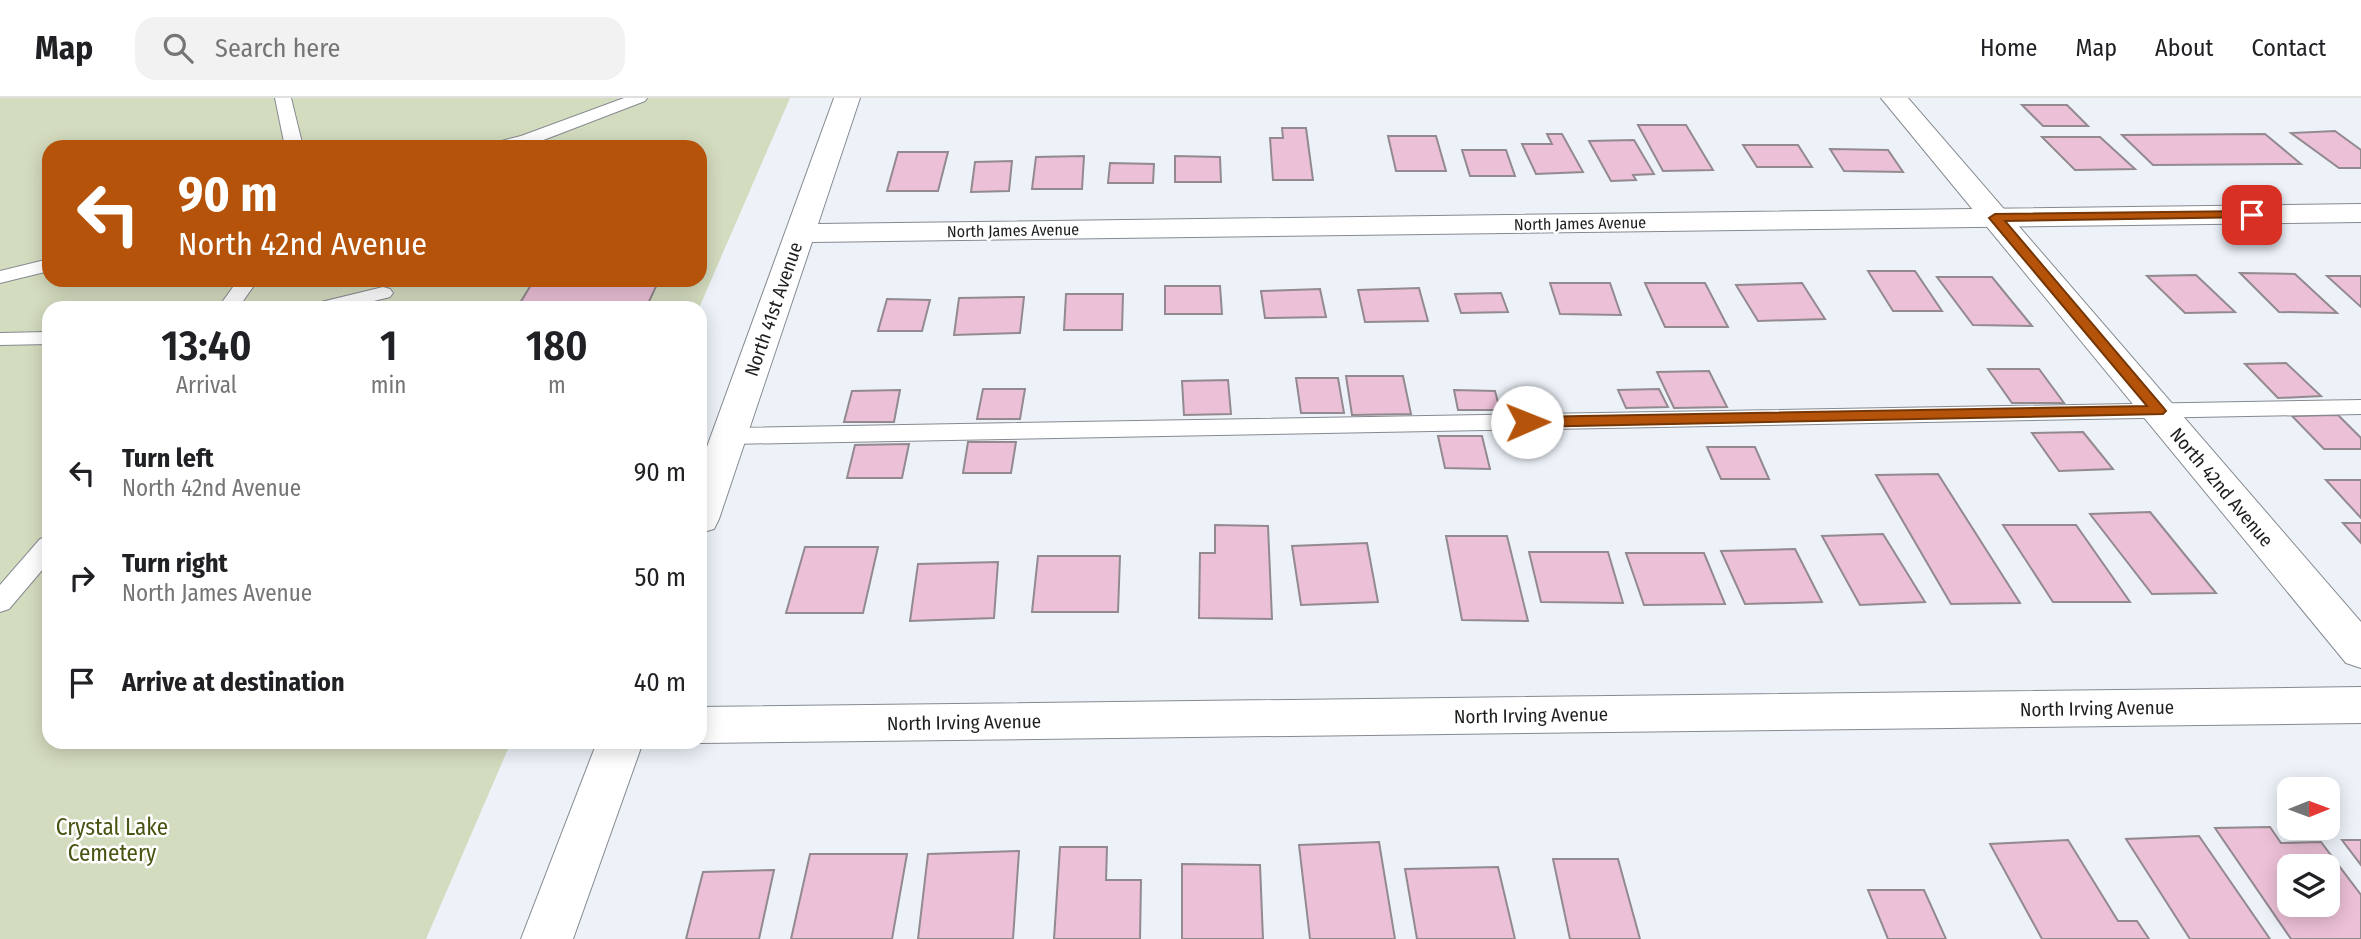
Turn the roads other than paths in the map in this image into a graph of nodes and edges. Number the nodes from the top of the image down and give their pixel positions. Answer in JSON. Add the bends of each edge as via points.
{"nodes":[{"id":1,"x":284,"y":98,"type":"edge"},
{"id":2,"x":639,"y":98,"type":"edge"},
{"id":3,"x":847,"y":98,"type":"edge"},
{"id":4,"x":1894,"y":98,"type":"edge"},
{"id":5,"x":293,"y":140,"type":"edge"},
{"id":6,"x":527,"y":140,"type":"edge"},
{"id":7,"x":2361,"y":213,"type":"edge"},
{"id":8,"x":1995,"y":218,"type":"junction"},
{"id":9,"x":799,"y":233,"type":"junction"},
{"id":10,"x":42,"y":267,"type":"edge"},
{"id":11,"x":0,"y":277,"type":"edge"},
{"id":12,"x":383,"y":293,"type":"dead end"},
{"id":13,"x":349,"y":301,"type":"edge"},
{"id":14,"x":42,"y":338,"type":"edge"},
{"id":15,"x":0,"y":340,"type":"edge"},
{"id":16,"x":2361,"y":407,"type":"edge"},
{"id":17,"x":2158,"y":411,"type":"junction"},
{"id":18,"x":730,"y":436,"type":"junction"},
{"id":19,"x":707,"y":500,"type":"edge"},
{"id":20,"x":42,"y":553,"type":"edge"},
{"id":21,"x":0,"y":602,"type":"edge"},
{"id":22,"x":2361,"y":651,"type":"edge"},
{"id":23,"x":2361,"y":705,"type":"edge"},
{"id":24,"x":707,"y":725,"type":"edge"},
{"id":25,"x":617,"y":749,"type":"edge"},
{"id":26,"x":547,"y":939,"type":"edge"}],
"edges":[{"from":1,"to":5,"type":"lane"},
{"from":2,"to":6,"type":"lane"},
{"from":3,"to":9,"type":"street","name":"North 41st Avenue"},
{"from":4,"to":8,"type":"street","name":"North 42nd Avenue"},
{"from":7,"to":8,"type":"street","name":"North James Avenue"},
{"from":8,"to":9,"type":"street","name":"North James Avenue"},
{"from":8,"to":17,"type":"street","name":"North 42nd Avenue"},
{"from":9,"to":18,"type":"street","name":"North 41st Avenue"},
{"from":10,"to":11,"type":"lane"},
{"from":12,"to":13,"type":"lane"},
{"from":14,"to":15,"type":"lane"},
{"from":16,"to":17,"type":"lane"},
{"from":17,"to":18,"type":"lane"},
{"from":17,"to":22,"type":"street","name":"North 42nd Avenue"},
{"from":18,"to":19,"type":"street","name":"North 41st Avenue"},
{"from":20,"to":21,"type":"lane"},
{"from":23,"to":24,"type":"street","name":"North Irving Avenue"},
{"from":25,"to":26,"type":"street"}]}
